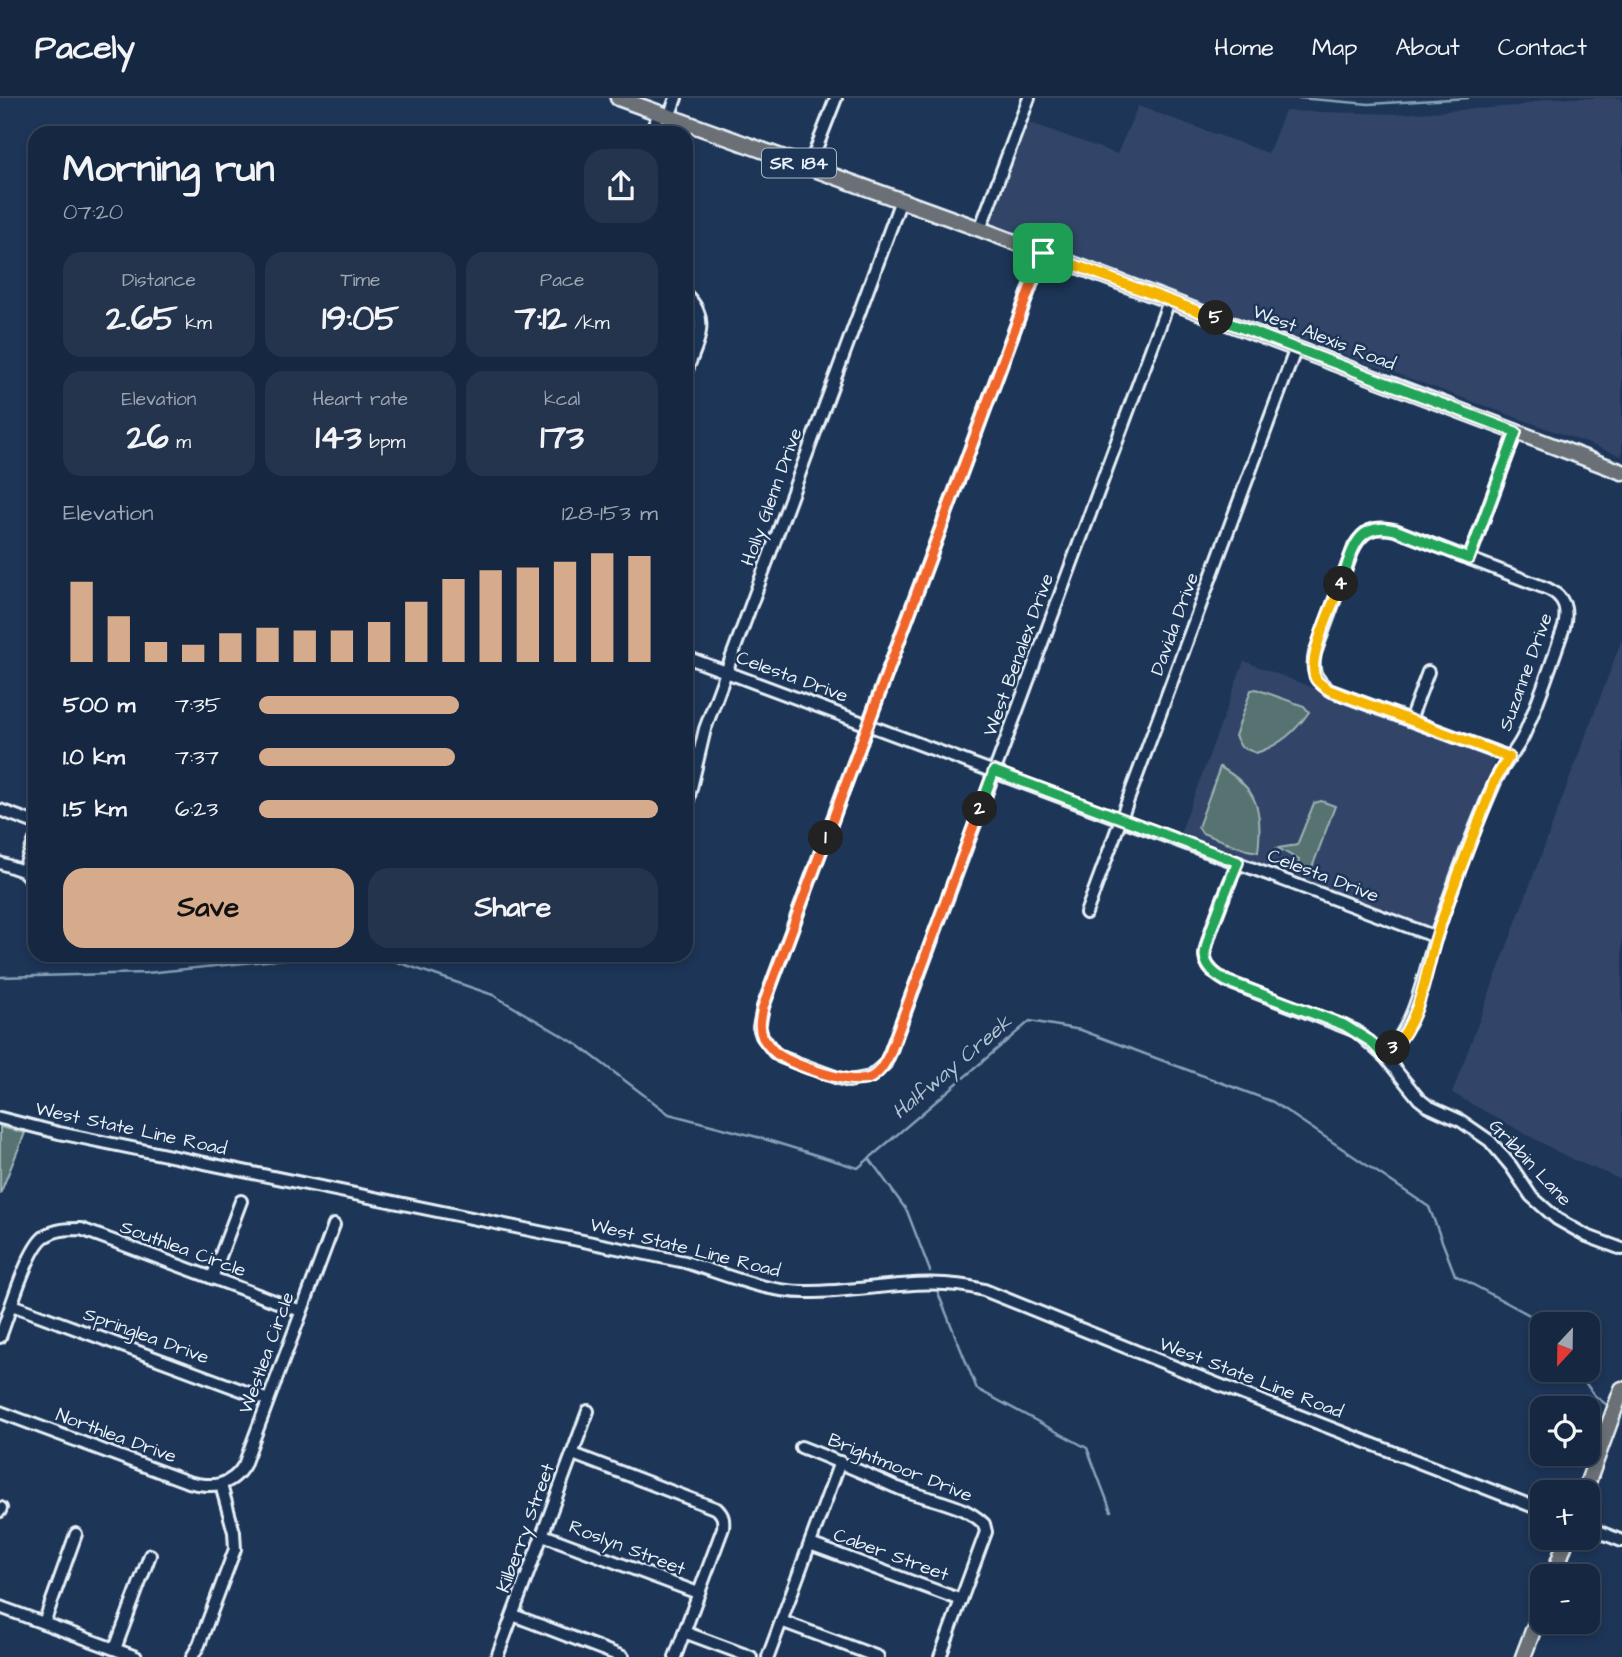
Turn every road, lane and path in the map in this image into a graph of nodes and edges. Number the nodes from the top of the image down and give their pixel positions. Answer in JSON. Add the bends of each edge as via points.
{"nodes":[{"id":1,"x":618,"y":98,"type":"edge"},
{"id":2,"x":676,"y":98,"type":"edge"},
{"id":3,"x":836,"y":98,"type":"edge"},
{"id":4,"x":1029,"y":98,"type":"edge"},
{"id":5,"x":664,"y":115,"type":"junction"},
{"id":6,"x":656,"y":126,"type":"edge"},
{"id":7,"x":809,"y":167,"type":"junction"},
{"id":8,"x":901,"y":200,"type":"junction"},
{"id":9,"x":980,"y":229,"type":"junction"},
{"id":10,"x":1043,"y":253,"type":"junction"},
{"id":11,"x":693,"y":301,"type":"edge"},
{"id":12,"x":1169,"y":301,"type":"junction"},
{"id":13,"x":1296,"y":348,"type":"junction"},
{"id":14,"x":693,"y":352,"type":"edge"},
{"id":15,"x":1516,"y":432,"type":"junction"},
{"id":16,"x":1622,"y":472,"type":"edge"},
{"id":17,"x":1469,"y":559,"type":"junction"},
{"id":18,"x":693,"y":659,"type":"edge"},
{"id":19,"x":726,"y":671,"type":"junction"},
{"id":20,"x":1428,"y":672,"type":"dead end"},
{"id":21,"x":1410,"y":720,"type":"junction"},
{"id":22,"x":868,"y":724,"type":"junction"},
{"id":23,"x":1509,"y":757,"type":"junction"},
{"id":24,"x":994,"y":771,"type":"junction"},
{"id":25,"x":693,"y":777,"type":"edge"},
{"id":26,"x":0,"y":810,"type":"edge"},
{"id":27,"x":1122,"y":818,"type":"junction"},
{"id":28,"x":28,"y":820,"type":"edge"},
{"id":29,"x":28,"y":859,"type":"edge"},
{"id":30,"x":1238,"y":862,"type":"junction"},
{"id":31,"x":0,"y":863,"type":"edge"},
{"id":32,"x":23,"y":872,"type":"junction"},
{"id":33,"x":28,"y":877,"type":"edge"},
{"id":34,"x":1086,"y":913,"type":"dead end"},
{"id":35,"x":1436,"y":937,"type":"junction"},
{"id":36,"x":1385,"y":1057,"type":"junction"},
{"id":37,"x":0,"y":1118,"type":"edge"},
{"id":38,"x":241,"y":1201,"type":"dead end"},
{"id":39,"x":334,"y":1225,"type":"dead end"},
{"id":40,"x":1622,"y":1249,"type":"edge"},
{"id":41,"x":212,"y":1278,"type":"junction"},
{"id":42,"x":12,"y":1306,"type":"junction"},
{"id":43,"x":301,"y":1311,"type":"junction"},
{"id":44,"x":0,"y":1337,"type":"edge"},
{"id":45,"x":1620,"y":1394,"type":"edge"},
{"id":46,"x":268,"y":1400,"type":"junction"},
{"id":47,"x":588,"y":1411,"type":"dead end"},
{"id":48,"x":0,"y":1412,"type":"edge"},
{"id":49,"x":802,"y":1447,"type":"dead end"},
{"id":50,"x":572,"y":1454,"type":"junction"},
{"id":51,"x":840,"y":1462,"type":"junction"},
{"id":52,"x":1589,"y":1480,"type":"edge"},
{"id":53,"x":222,"y":1485,"type":"junction"},
{"id":54,"x":1530,"y":1505,"type":"edge"},
{"id":55,"x":1600,"y":1532,"type":"edge"},
{"id":56,"x":76,"y":1534,"type":"dead end"},
{"id":57,"x":543,"y":1535,"type":"junction"},
{"id":58,"x":1622,"y":1541,"type":"edge"},
{"id":59,"x":810,"y":1544,"type":"junction"},
{"id":60,"x":150,"y":1555,"type":"dead end"},
{"id":61,"x":698,"y":1593,"type":"junction"},
{"id":62,"x":961,"y":1600,"type":"junction"},
{"id":63,"x":0,"y":1606,"type":"edge"},
{"id":64,"x":513,"y":1615,"type":"junction"},
{"id":65,"x":780,"y":1621,"type":"junction"},
{"id":66,"x":44,"y":1623,"type":"junction"},
{"id":67,"x":684,"y":1632,"type":"junction"},
{"id":68,"x":1532,"y":1634,"type":"edge"},
{"id":69,"x":115,"y":1649,"type":"junction"},
{"id":70,"x":136,"y":1657,"type":"edge"},
{"id":71,"x":192,"y":1657,"type":"edge"},
{"id":72,"x":497,"y":1657,"type":"edge"},
{"id":73,"x":623,"y":1657,"type":"edge"},
{"id":74,"x":675,"y":1657,"type":"edge"},
{"id":75,"x":751,"y":1657,"type":"edge"},
{"id":76,"x":768,"y":1657,"type":"edge"},
{"id":77,"x":878,"y":1657,"type":"edge"},
{"id":78,"x":940,"y":1657,"type":"edge"},
{"id":79,"x":1523,"y":1657,"type":"edge"}],
"edges":[{"from":1,"to":5,"type":"main road","name":"West Alexis Road","number":"SR 184"},
{"from":2,"to":5,"type":"street"},
{"from":3,"to":7,"type":"street"},
{"from":4,"to":9,"type":"street"},
{"from":5,"to":6,"type":"street"},
{"from":5,"to":7,"type":"main road","name":"West Alexis Road","number":"SR 184"},
{"from":7,"to":8,"type":"main road","name":"West Alexis Road","number":"SR 184"},
{"from":8,"to":9,"type":"main road","name":"West Alexis Road","number":"SR 184"},
{"from":8,"to":19,"type":"street","name":"Holly Glenn Drive"},
{"from":9,"to":10,"type":"main road","name":"West Alexis Road","number":"SR 184"},
{"from":10,"to":12,"type":"main road","name":"West Alexis Road","number":"SR 184"},
{"from":10,"to":22,"type":"street","name":"West Benalex Drive"},
{"from":11,"to":14,"type":"street","via":[[701,330]]},
{"from":12,"to":13,"type":"main road","name":"West Alexis Road","number":"SR 184"},
{"from":12,"to":24,"type":"street","name":"West Benalex Drive"},
{"from":13,"to":15,"type":"main road","name":"West Alexis Road","number":"SR 184"},
{"from":13,"to":27,"type":"street","name":"Davida Drive"},
{"from":15,"to":16,"type":"main road","name":"West Alexis Road","number":"SR 184"},
{"from":15,"to":17,"type":"street"},
{"from":17,"to":21,"type":"street","via":[[1395,530],[1382,527],[1365,532],[1354,547],[1315,653],[1315,679],[1329,690]]},
{"from":17,"to":23,"type":"street","name":"Suzanne Drive","via":[[1557,593],[1567,614],[1533,713]]},
{"from":18,"to":19,"type":"street","name":"Celesta Drive"},
{"from":19,"to":22,"type":"street","name":"Celesta Drive"},
{"from":19,"to":25,"type":"street","name":"Holly Glenn Drive"},
{"from":20,"to":21,"type":"street"},
{"from":21,"to":23,"type":"street"},
{"from":22,"to":24,"type":"street","name":"Celesta Drive"},
{"from":22,"to":24,"type":"street","name":"West Benalex Drive","via":[[761,1017],[762,1036],[774,1052],[813,1069],[859,1081],[885,1064]]},
{"from":23,"to":35,"type":"street","name":"Suzanne Drive","via":[[1495,780]]},
{"from":24,"to":27,"type":"street","name":"Celesta Drive"},
{"from":26,"to":28,"type":"street"},
{"from":27,"to":30,"type":"street","name":"Celesta Drive"},
{"from":27,"to":34,"type":"street","name":"Davida Drive"},
{"from":29,"to":32,"type":"street"},
{"from":30,"to":35,"type":"street","name":"Celesta Drive"},
{"from":30,"to":36,"type":"street","name":"Gribbin Lane","via":[[1205,956],[1217,976],[1356,1031]]},
{"from":31,"to":32,"type":"street"},
{"from":32,"to":33,"type":"street"},
{"from":35,"to":36,"type":"street","name":"Suzanne Drive","via":[[1408,1026]]},
{"from":36,"to":40,"type":"street","name":"Gribbin Lane","via":[[1419,1099],[1490,1141],[1531,1196],[1557,1219]]},
{"from":37,"to":54,"type":"street","name":"West State Line Road","via":[[671,1259],[782,1291],[962,1284]]},
{"from":38,"to":41,"type":"street"},
{"from":39,"to":43,"type":"street","name":"Westlea Circle"},
{"from":41,"to":42,"type":"street","name":"Southlea Circle","via":[[81,1229],[65,1229],[51,1233],[33,1250]]},
{"from":41,"to":43,"type":"street","name":"Southlea Circle"},
{"from":42,"to":44,"type":"street"},
{"from":42,"to":46,"type":"street","name":"Springlea Drive"},
{"from":43,"to":46,"type":"street","name":"Westlea Circle"},
{"from":45,"to":52,"type":"main road"},
{"from":46,"to":53,"type":"street","name":"Westlea Circle","via":[[244,1465],[232,1481]]},
{"from":47,"to":50,"type":"street","name":"Kilberry Street"},
{"from":48,"to":53,"type":"street","name":"Northlea Drive","via":[[188,1482]]},
{"from":49,"to":51,"type":"street","name":"Brightmoor Drive"},
{"from":50,"to":57,"type":"street","name":"Kilberry Street"},
{"from":50,"to":61,"type":"street","via":[[722,1514],[723,1528]]},
{"from":51,"to":59,"type":"street"},
{"from":51,"to":62,"type":"street","name":"Brightmoor Drive","via":[[968,1513],[984,1524],[986,1532]]},
{"from":53,"to":71,"type":"street","via":[[234,1549]]},
{"from":55,"to":58,"type":"street"},
{"from":56,"to":66,"type":"street"},
{"from":57,"to":61,"type":"street","name":"Roslyn Street"},
{"from":57,"to":64,"type":"street","name":"Kilberry Street"},
{"from":59,"to":62,"type":"street","name":"Caber Street"},
{"from":59,"to":65,"type":"street"},
{"from":60,"to":69,"type":"street"},
{"from":61,"to":67,"type":"street"},
{"from":62,"to":78,"type":"street"},
{"from":63,"to":66,"type":"street"},
{"from":64,"to":72,"type":"street","name":"Kilberry Street"},
{"from":64,"to":73,"type":"street"},
{"from":65,"to":76,"type":"street"},
{"from":65,"to":77,"type":"street"},
{"from":66,"to":69,"type":"street"},
{"from":67,"to":74,"type":"street"},
{"from":67,"to":75,"type":"street"},
{"from":68,"to":79,"type":"main road"},
{"from":69,"to":70,"type":"street"}]}
